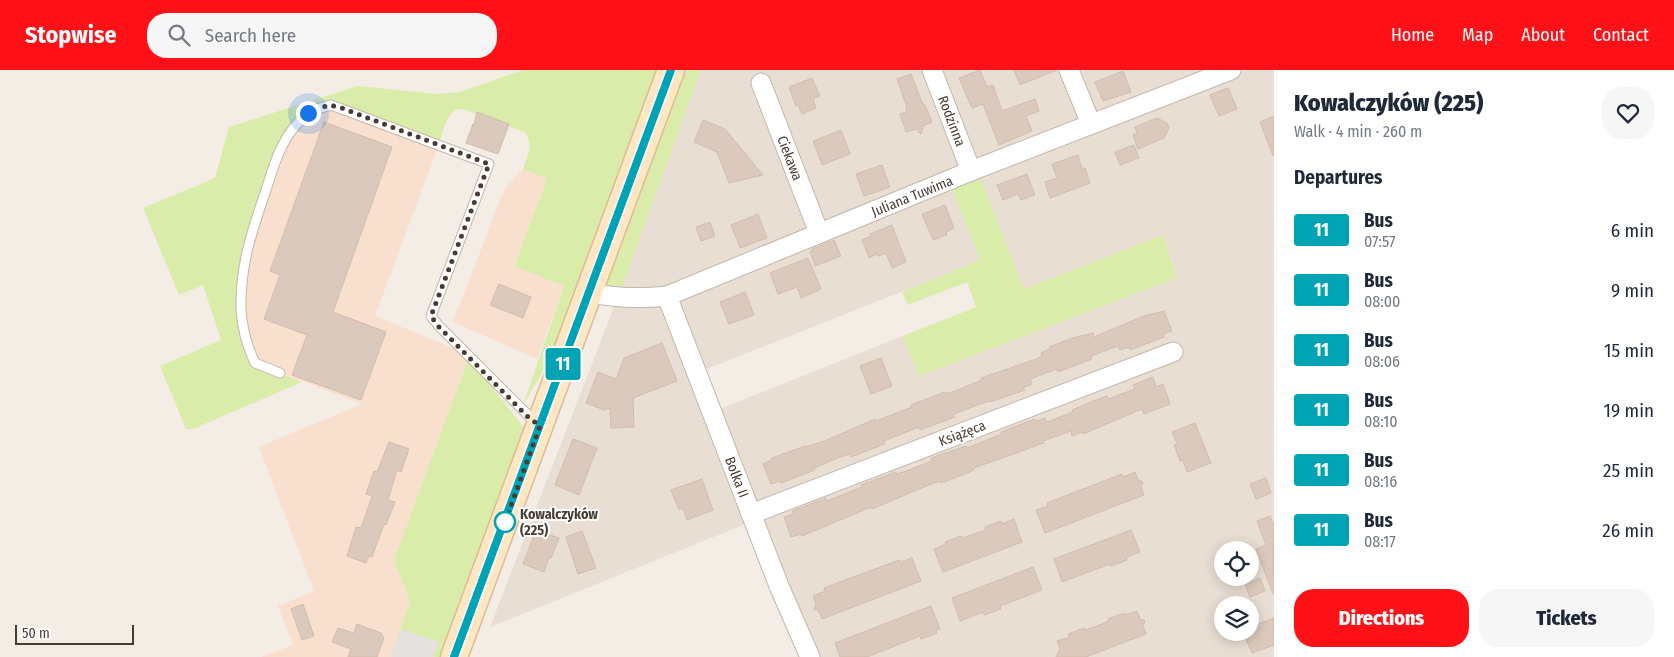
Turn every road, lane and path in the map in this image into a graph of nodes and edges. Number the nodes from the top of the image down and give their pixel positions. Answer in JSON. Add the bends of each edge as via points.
{"nodes":[{"id":1,"x":671,"y":70,"type":"edge"},
{"id":2,"x":932,"y":70,"type":"edge"},
{"id":3,"x":1069,"y":70,"type":"edge"},
{"id":4,"x":1231,"y":70,"type":"edge"},
{"id":5,"x":761,"y":83,"type":"dead end"},
{"id":6,"x":1090,"y":124,"type":"junction"},
{"id":7,"x":972,"y":171,"type":"junction"},
{"id":8,"x":819,"y":233,"type":"junction"},
{"id":9,"x":589,"y":293,"type":"junction"},
{"id":10,"x":667,"y":296,"type":"junction"},
{"id":11,"x":1174,"y":352,"type":"dead end"},
{"id":12,"x":280,"y":373,"type":"dead end"},
{"id":13,"x":540,"y":426,"type":"junction"},
{"id":14,"x":751,"y":514,"type":"junction"},
{"id":15,"x":454,"y":657,"type":"edge"},
{"id":16,"x":810,"y":657,"type":"edge"}],
"edges":[{"from":1,"to":9,"type":"main road"},
{"from":2,"to":7,"type":"street","name":"Rodzinna"},
{"from":3,"to":6,"type":"street"},
{"from":4,"to":6,"type":"street","name":"Juliana Tuwima"},
{"from":5,"to":8,"type":"street","name":"Ciekawa"},
{"from":6,"to":7,"type":"street","name":"Juliana Tuwima"},
{"from":7,"to":8,"type":"street","name":"Juliana Tuwima"},
{"from":8,"to":10,"type":"street","name":"Juliana Tuwima"},
{"from":9,"to":10,"type":"street","name":"Juliana Tuwima","via":[[633,299]]},
{"from":9,"to":13,"type":"main road"},
{"from":10,"to":14,"type":"street","name":"Bolka II"},
{"from":11,"to":14,"type":"street","name":"Książęca"},
{"from":12,"to":13,"type":"lane","via":[[255,364],[246,344],[241,310],[247,247],[284,143],[308,113],[331,104],[489,164],[431,316]]},
{"from":13,"to":15,"type":"main road"},
{"from":14,"to":16,"type":"street","name":"Bolka II"}]}
